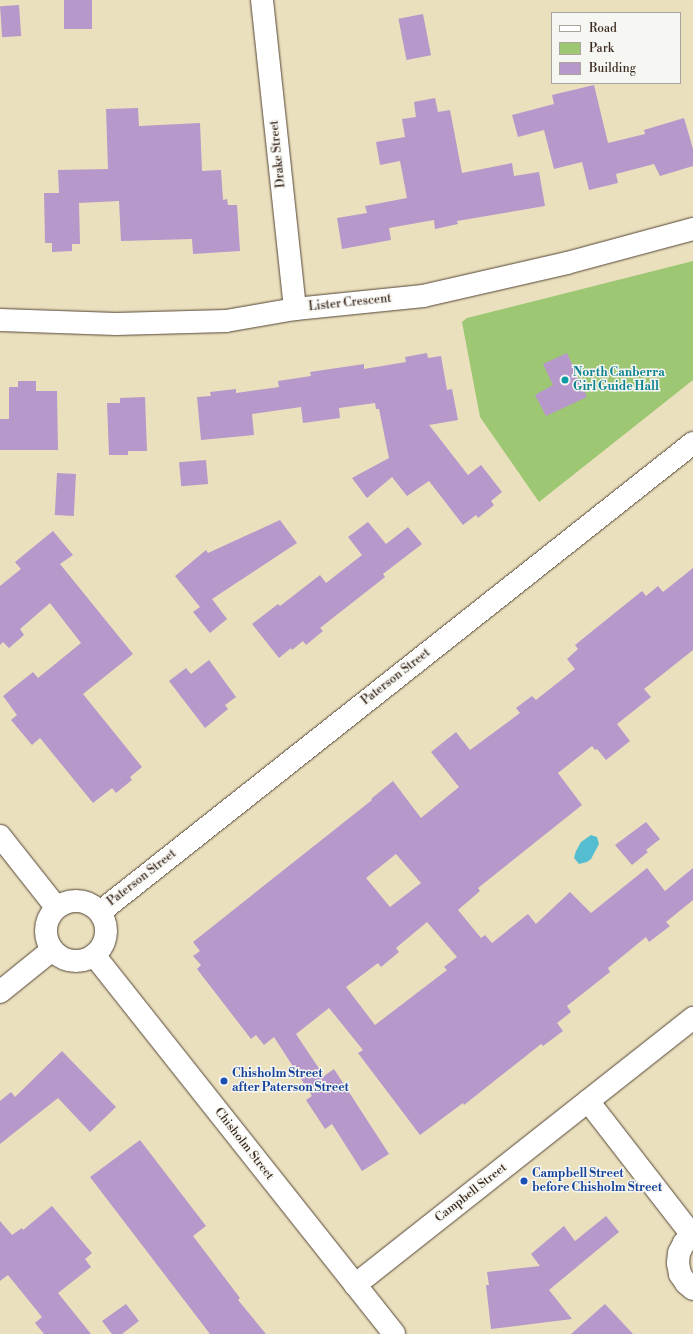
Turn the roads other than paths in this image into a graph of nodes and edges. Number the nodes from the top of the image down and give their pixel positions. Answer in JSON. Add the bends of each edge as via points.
{"nodes":[{"id":1,"x":262,"y":0,"type":"edge"},
{"id":2,"x":693,"y":229,"type":"edge"},
{"id":3,"x":295,"y":309,"type":"junction"},
{"id":4,"x":0,"y":320,"type":"edge"},
{"id":5,"x":693,"y":442,"type":"edge"},
{"id":6,"x":0,"y":836,"type":"edge"},
{"id":7,"x":56,"y":908,"type":"junction"},
{"id":8,"x":100,"y":912,"type":"junction"},
{"id":9,"x":52,"y":950,"type":"junction"},
{"id":10,"x":94,"y":955,"type":"junction"},
{"id":11,"x":0,"y":992,"type":"edge"},
{"id":12,"x":693,"y":1018,"type":"edge"},
{"id":13,"x":588,"y":1101,"type":"junction"},
{"id":14,"x":693,"y":1234,"type":"edge"},
{"id":15,"x":355,"y":1285,"type":"junction"},
{"id":16,"x":693,"y":1289,"type":"edge"},
{"id":17,"x":394,"y":1334,"type":"edge"}],
"edges":[{"from":1,"to":3,"type":"street","name":"Drake Street"},
{"from":2,"to":3,"type":"street","name":"Lister Crescent","via":[[567,264],[424,296]]},
{"from":3,"to":4,"type":"street","name":"Lister Crescent","via":[[226,321],[116,324]]},
{"from":5,"to":8,"type":"street","name":"Paterson Street"},
{"from":6,"to":7,"type":"street"},
{"from":7,"to":8,"type":"street","via":[[64,902],[84,902]]},
{"from":7,"to":9,"type":"street","via":[[50,915],[45,933]]},
{"from":8,"to":10,"type":"street","via":[[104,920],[105,939]]},
{"from":9,"to":10,"type":"street","via":[[64,958],[77,961]]},
{"from":9,"to":11,"type":"street"},
{"from":10,"to":15,"type":"street","name":"Chisholm Street"},
{"from":12,"to":13,"type":"street","name":"Campbell Street"},
{"from":13,"to":14,"type":"street"},
{"from":13,"to":15,"type":"street","name":"Campbell Street"},
{"from":14,"to":16,"type":"street","via":[[684,1243],[678,1263],[680,1274]]},
{"from":15,"to":17,"type":"street","name":"Chisholm Street"}]}
